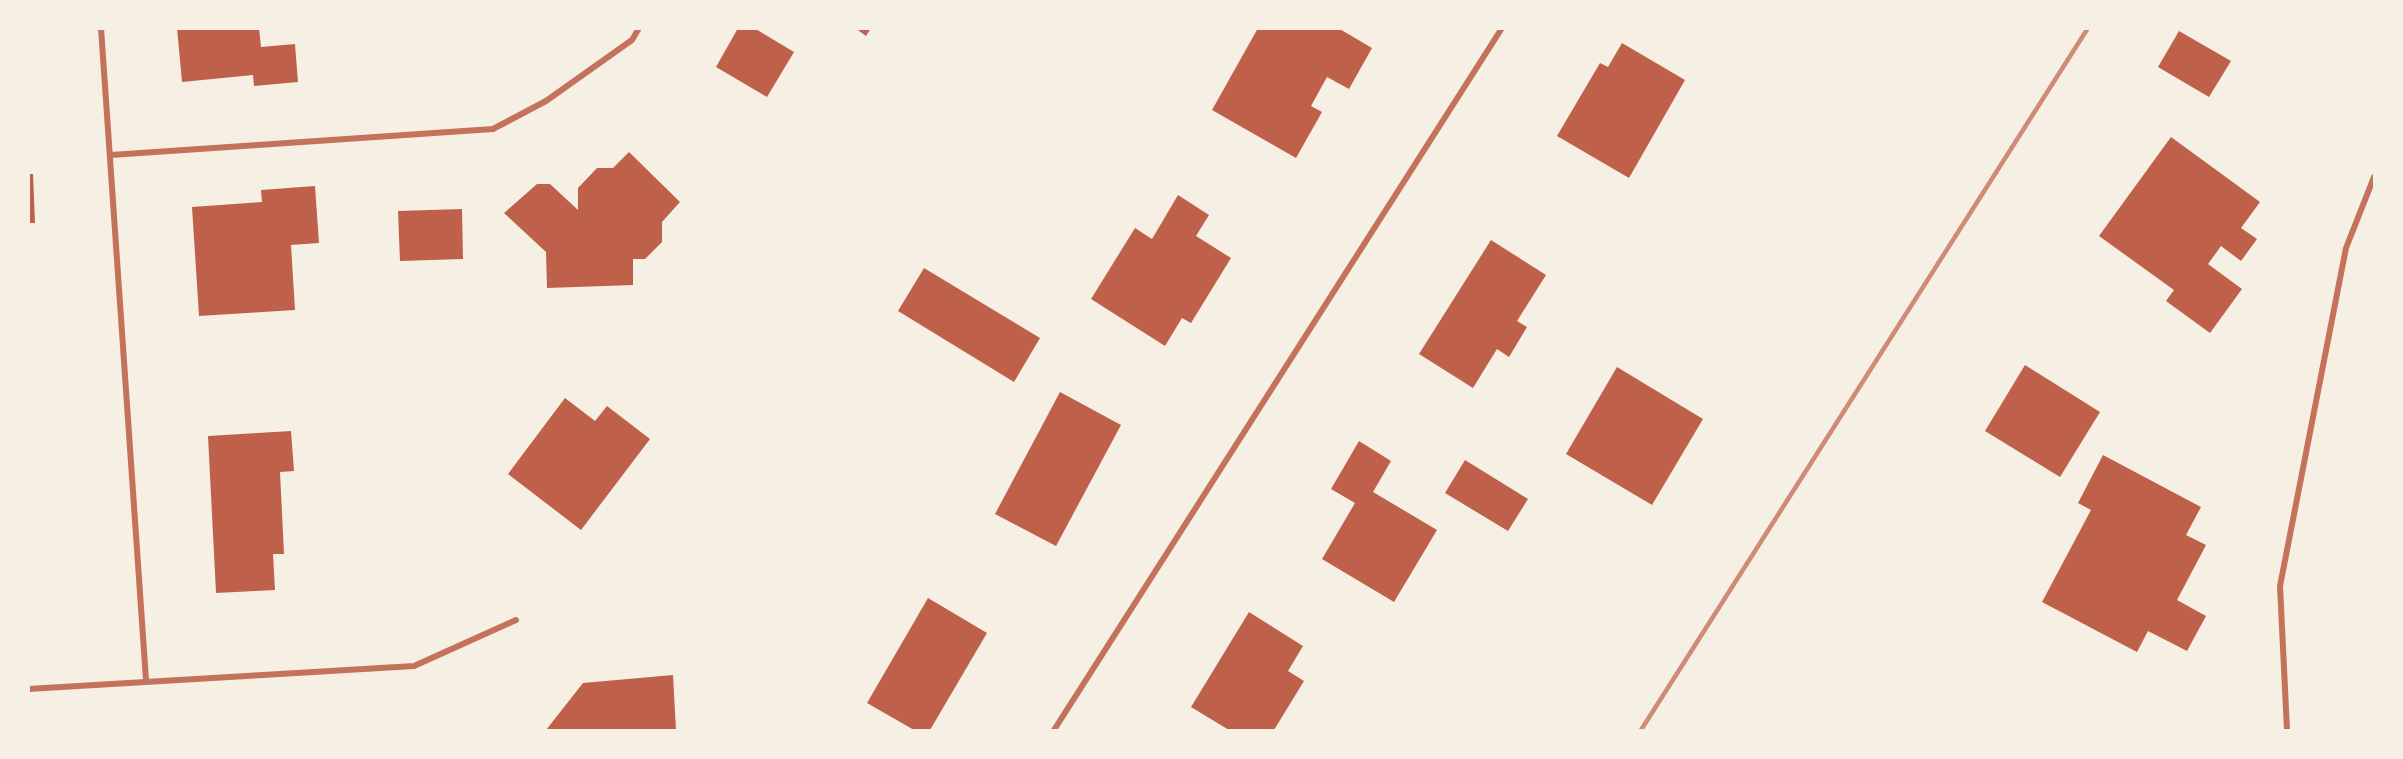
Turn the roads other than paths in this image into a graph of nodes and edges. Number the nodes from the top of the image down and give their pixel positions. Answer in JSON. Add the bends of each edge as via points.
{"nodes":[{"id":1,"x":101,"y":28,"type":"edge"},
{"id":2,"x":639,"y":28,"type":"edge"},
{"id":3,"x":1502,"y":28,"type":"edge"},
{"id":4,"x":111,"y":155,"type":"junction"},
{"id":5,"x":2374,"y":177,"type":"edge"},
{"id":6,"x":516,"y":620,"type":"dead end"},
{"id":7,"x":146,"y":680,"type":"junction"},
{"id":8,"x":28,"y":689,"type":"edge"},
{"id":9,"x":1054,"y":730,"type":"edge"},
{"id":10,"x":2287,"y":730,"type":"edge"}],
"edges":[{"from":1,"to":4,"type":"street"},
{"from":2,"to":4,"type":"street","via":[[632,40],[546,101],[493,129]]},
{"from":3,"to":9,"type":"street"},
{"from":4,"to":7,"type":"street"},
{"from":5,"to":10,"type":"street","via":[[2346,248],[2280,586]]},
{"from":6,"to":7,"type":"street","via":[[414,666]]},
{"from":7,"to":8,"type":"street"}]}
